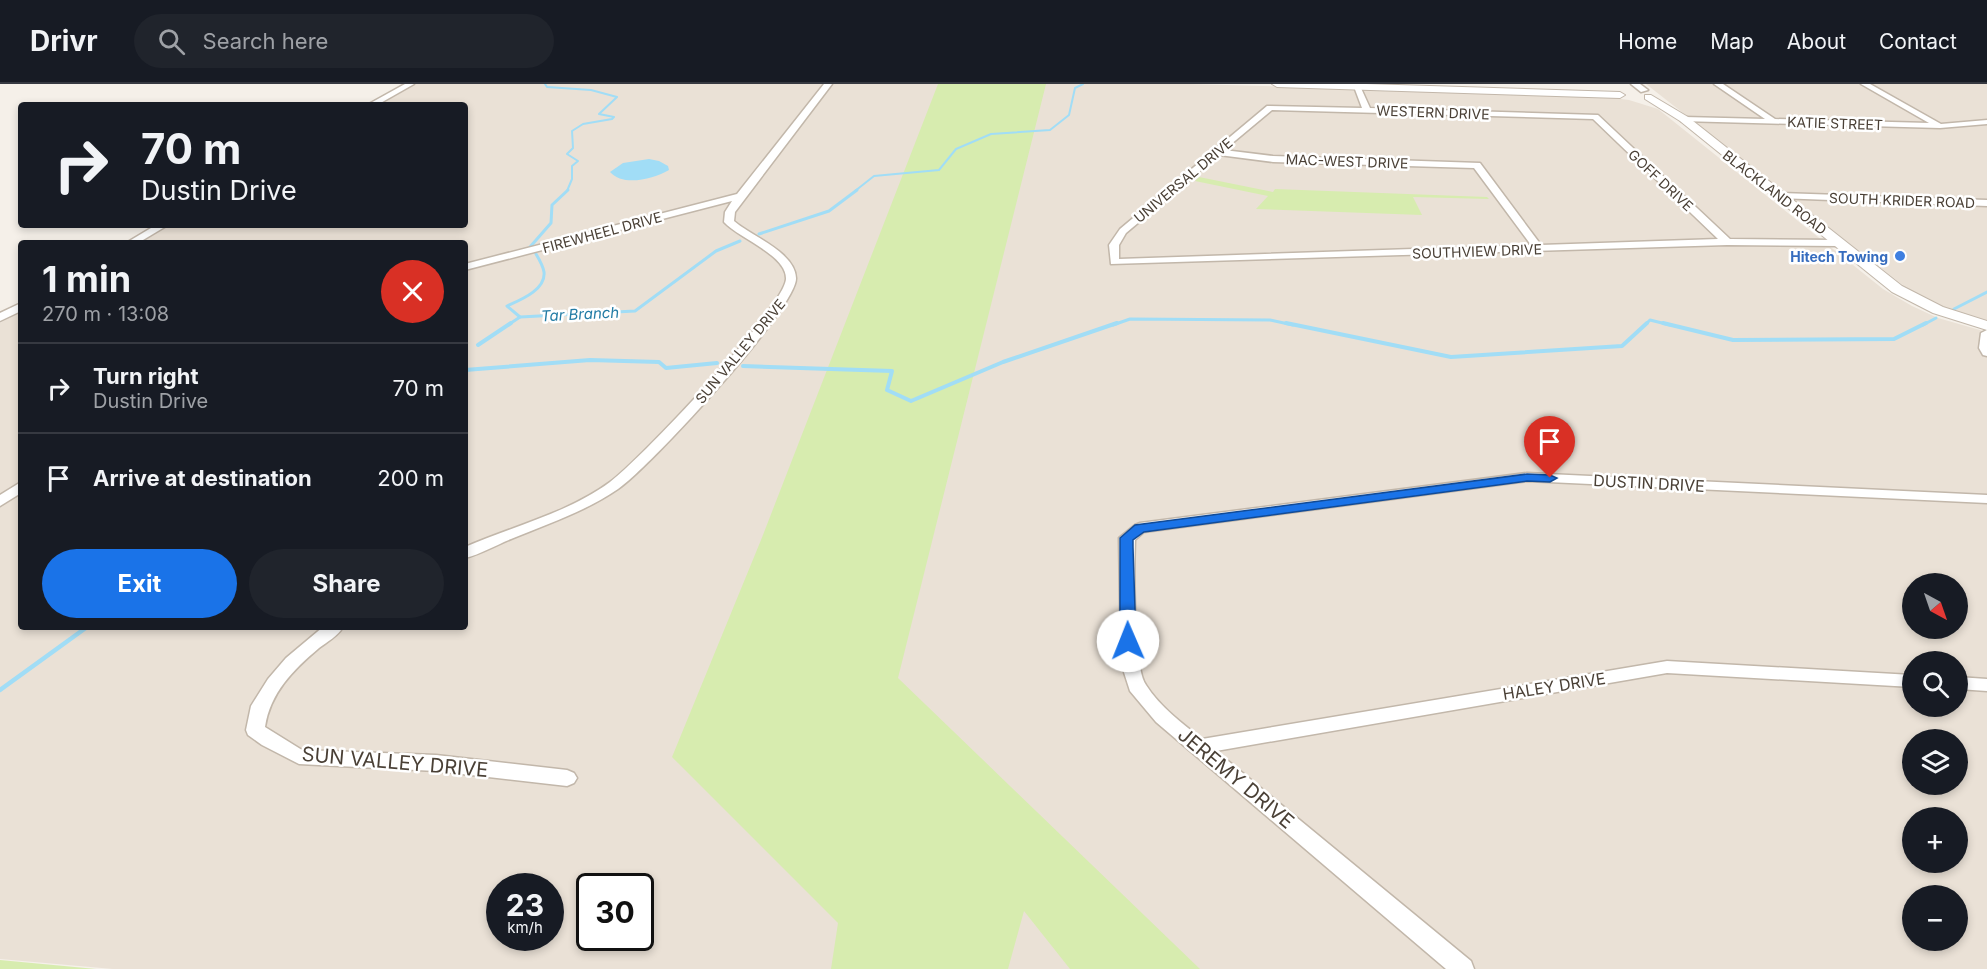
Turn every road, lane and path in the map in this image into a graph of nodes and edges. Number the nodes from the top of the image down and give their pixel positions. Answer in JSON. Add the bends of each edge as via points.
{"nodes":[{"id":1,"x":410,"y":84,"type":"edge"},
{"id":2,"x":828,"y":84,"type":"edge"},
{"id":3,"x":1277,"y":84,"type":"edge"},
{"id":4,"x":1635,"y":84,"type":"edge"},
{"id":5,"x":1718,"y":84,"type":"edge"},
{"id":6,"x":1865,"y":84,"type":"edge"},
{"id":7,"x":1356,"y":86,"type":"junction"},
{"id":8,"x":1637,"y":96,"type":"junction"},
{"id":9,"x":377,"y":102,"type":"edge"},
{"id":10,"x":1270,"y":108,"type":"joint"},
{"id":11,"x":1367,"y":111,"type":"junction"},
{"id":12,"x":1595,"y":117,"type":"joint"},
{"id":13,"x":1683,"y":119,"type":"junction"},
{"id":14,"x":1773,"y":122,"type":"junction"},
{"id":15,"x":1987,"y":122,"type":"edge"},
{"id":16,"x":1940,"y":126,"type":"junction"},
{"id":17,"x":1217,"y":152,"type":"junction"},
{"id":18,"x":740,"y":196,"type":"junction"},
{"id":19,"x":1781,"y":196,"type":"junction"},
{"id":20,"x":1987,"y":203,"type":"edge"},
{"id":21,"x":158,"y":228,"type":"edge"},
{"id":22,"x":136,"y":240,"type":"edge"},
{"id":23,"x":1727,"y":242,"type":"junction"},
{"id":24,"x":1839,"y":243,"type":"junction"},
{"id":25,"x":1539,"y":249,"type":"junction"},
{"id":26,"x":1115,"y":262,"type":"joint"},
{"id":27,"x":468,"y":266,"type":"edge"},
{"id":28,"x":18,"y":308,"type":"edge"},
{"id":29,"x":0,"y":318,"type":"edge"},
{"id":30,"x":1987,"y":326,"type":"edge"},
{"id":31,"x":1987,"y":333,"type":"edge"},
{"id":32,"x":1987,"y":352,"type":"edge"},
{"id":33,"x":18,"y":488,"type":"edge"},
{"id":34,"x":1987,"y":499,"type":"edge"},
{"id":35,"x":0,"y":502,"type":"edge"},
{"id":36,"x":1135,"y":531,"type":"joint"},
{"id":37,"x":468,"y":552,"type":"edge"},
{"id":38,"x":331,"y":630,"type":"edge"},
{"id":39,"x":1902,"y":680,"type":"edge"},
{"id":40,"x":1968,"y":684,"type":"edge"},
{"id":41,"x":1987,"y":685,"type":"edge"},
{"id":42,"x":1200,"y":747,"type":"junction"},
{"id":43,"x":567,"y":778,"type":"dead end"},
{"id":44,"x":1463,"y":969,"type":"edge"}],
"edges":[{"from":1,"to":9,"type":"street"},
{"from":2,"to":18,"type":"street","name":"SUN VALLEY DRIVE"},
{"from":3,"to":7,"type":"street","name":"BLACKLAND ROAD"},
{"from":4,"to":8,"type":"street"},
{"from":5,"to":14,"type":"street"},
{"from":6,"to":16,"type":"street"},
{"from":7,"to":8,"type":"street","name":"BLACKLAND ROAD"},
{"from":7,"to":11,"type":"street"},
{"from":8,"to":13,"type":"street","name":"BLACKLAND ROAD"},
{"from":10,"to":11,"type":"street","name":"WESTERN DRIVE"},
{"from":10,"to":17,"type":"street","name":"UNIVERSAL DRIVE"},
{"from":11,"to":12,"type":"street","name":"WESTERN DRIVE"},
{"from":12,"to":23,"type":"street","name":"GOFF DRIVE"},
{"from":13,"to":14,"type":"street","name":"KATIE STREET"},
{"from":13,"to":19,"type":"street","name":"BLACKLAND ROAD"},
{"from":14,"to":16,"type":"street","name":"KATIE STREET"},
{"from":15,"to":16,"type":"street","name":"KATIE STREET"},
{"from":17,"to":25,"type":"street","name":"MAC-WEST DRIVE","via":[[1273,159],[1477,165]]},
{"from":17,"to":26,"type":"street","name":"UNIVERSAL DRIVE","via":[[1123,231],[1114,242]]},
{"from":18,"to":27,"type":"street","name":"FIREWHEEL DRIVE"},
{"from":18,"to":37,"type":"street","name":"SUN VALLEY DRIVE","via":[[729,222],[779,257],[791,279],[779,305],[652,452],[617,484],[568,510]]},
{"from":19,"to":20,"type":"street","name":"SOUTH KRIDER ROAD"},
{"from":19,"to":24,"type":"street","name":"BLACKLAND ROAD"},
{"from":21,"to":22,"type":"street"},
{"from":23,"to":24,"type":"street","name":"SOUTHVIEW DRIVE"},
{"from":23,"to":25,"type":"street","name":"SOUTHVIEW DRIVE"},
{"from":24,"to":30,"type":"street","name":"BLACKLAND ROAD","via":[[1908,296]]},
{"from":25,"to":26,"type":"street","name":"SOUTHVIEW DRIVE"},
{"from":28,"to":29,"type":"street"},
{"from":31,"to":32,"type":"street"},
{"from":33,"to":35,"type":"street"},
{"from":34,"to":36,"type":"street","name":"DUSTIN DRIVE","via":[[1527,477]]},
{"from":36,"to":42,"type":"street","name":"JEREMY DRIVE","via":[[1127,538],[1126,564],[1128,641],[1136,686],[1162,717]]},
{"from":38,"to":43,"type":"street","name":"SUN VALLEY DRIVE","via":[[281,675],[259,707],[255,730],[268,740],[299,757],[436,763]]},
{"from":39,"to":42,"type":"street","name":"HALEY DRIVE","via":[[1667,667]]},
{"from":40,"to":41,"type":"street"},
{"from":42,"to":44,"type":"street","name":"JEREMY DRIVE"}]}
